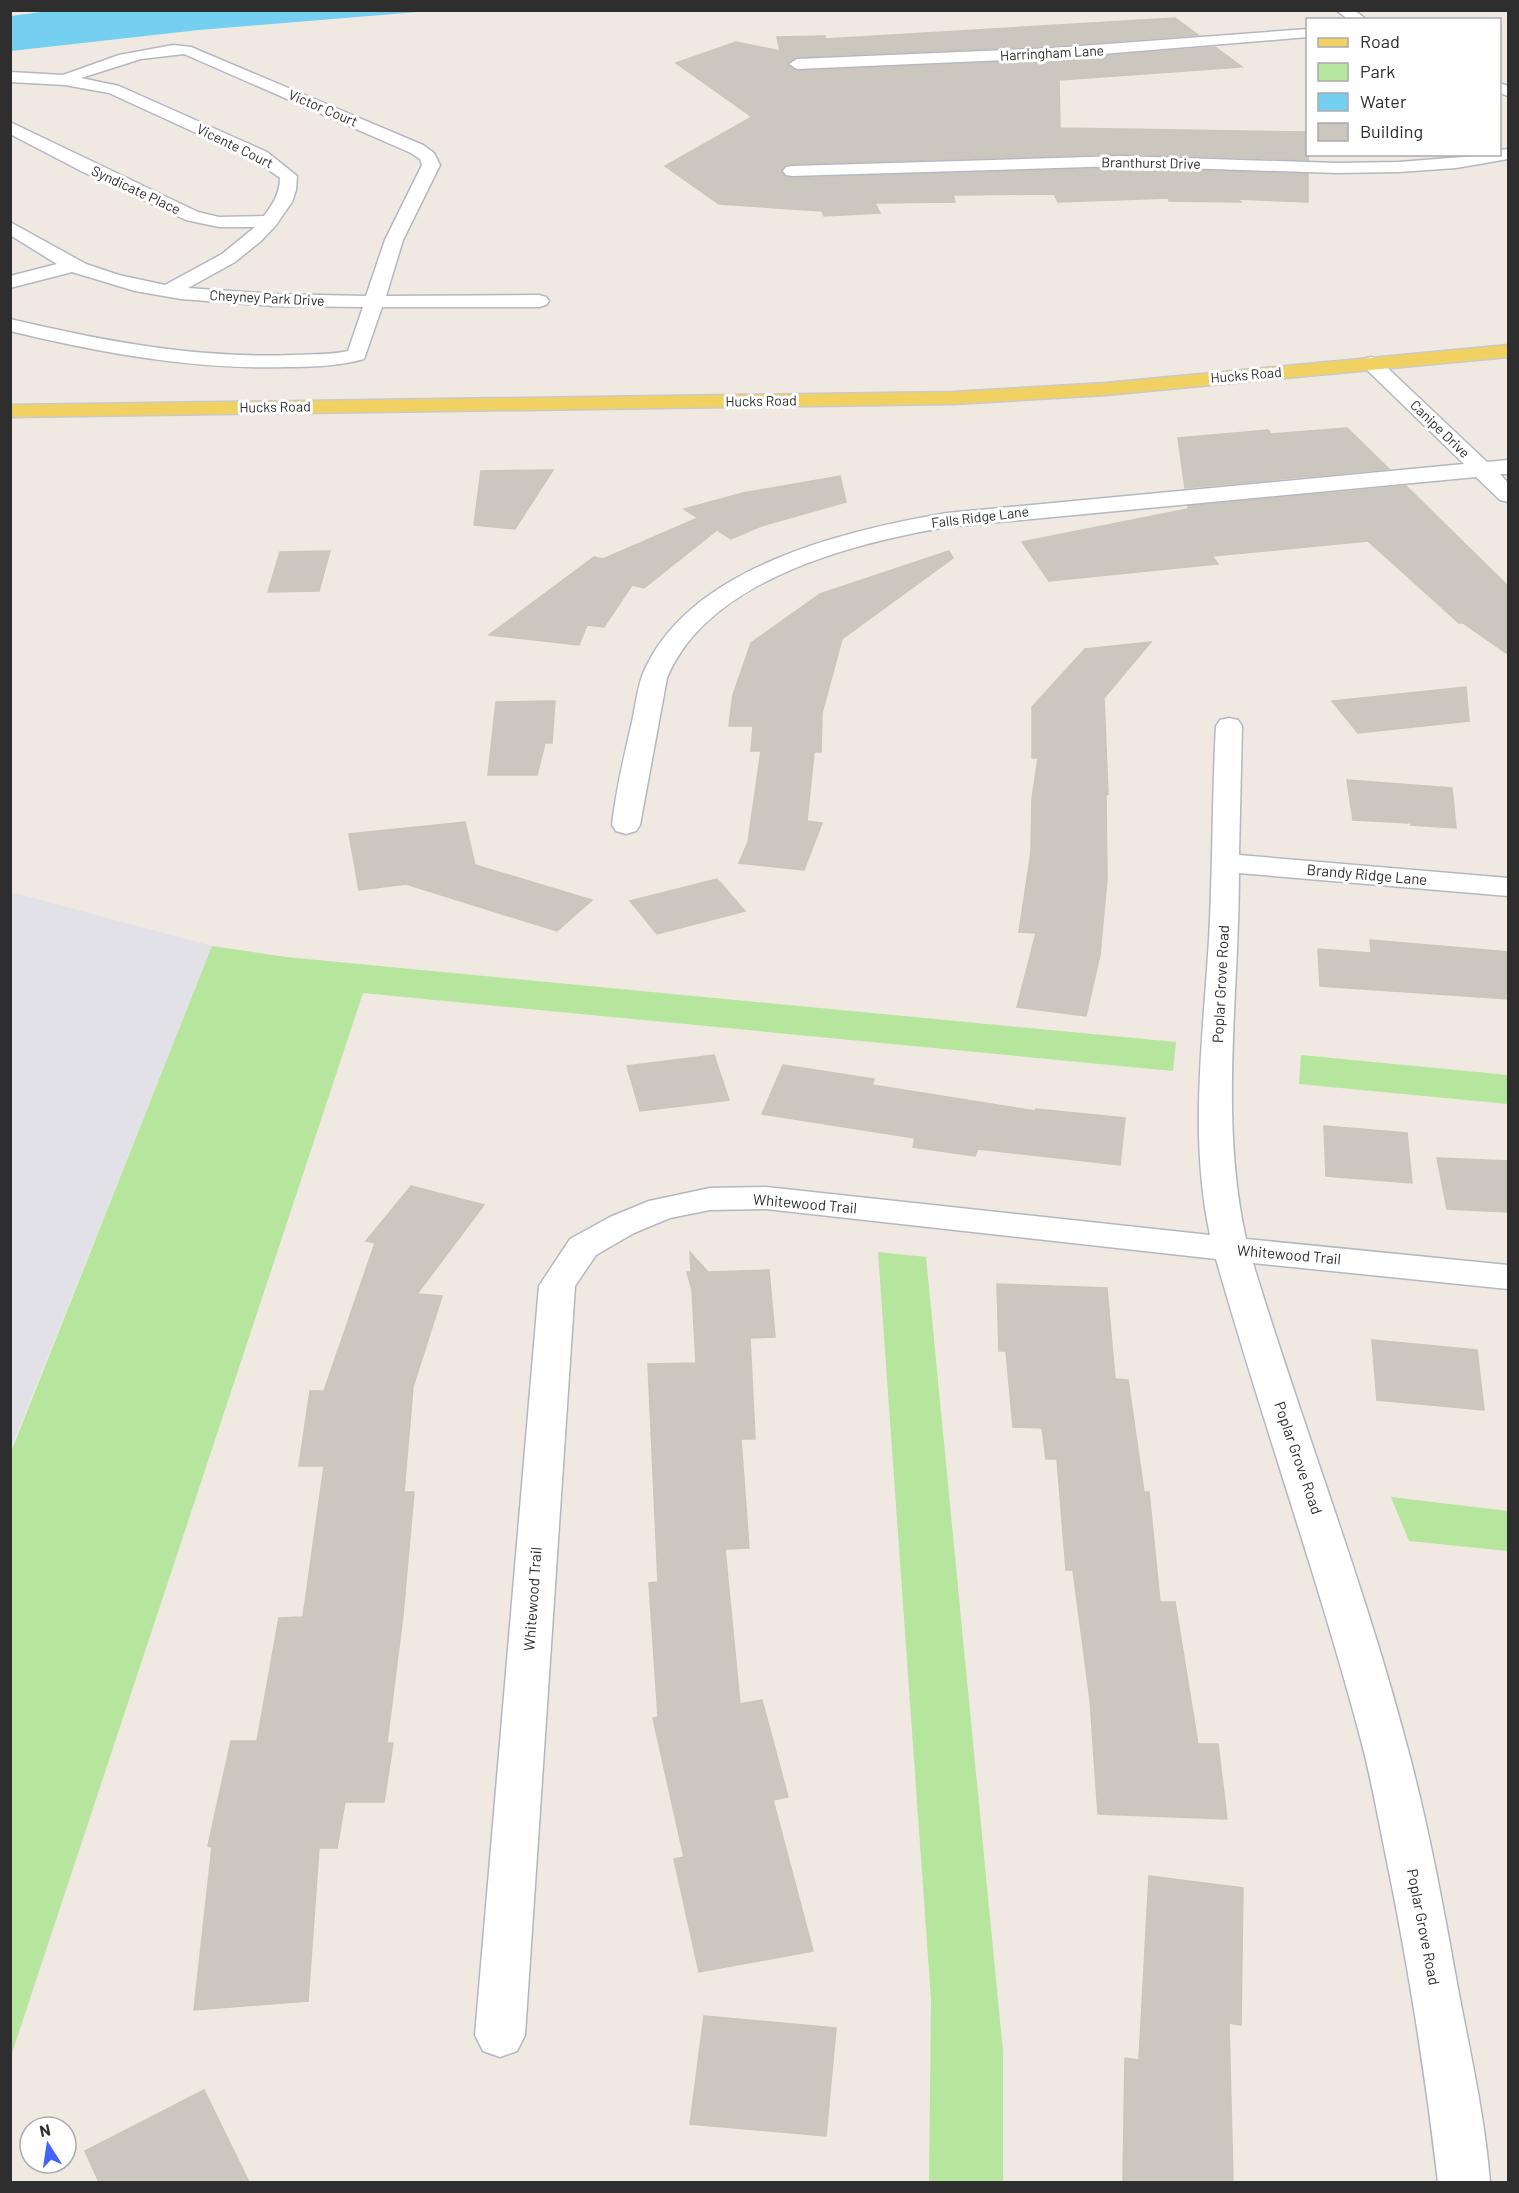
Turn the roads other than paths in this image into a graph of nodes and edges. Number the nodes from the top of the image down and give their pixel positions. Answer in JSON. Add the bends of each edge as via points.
{"nodes":[{"id":1,"x":1343,"y":10,"type":"edge"},
{"id":2,"x":1357,"y":18,"type":"edge"},
{"id":3,"x":1306,"y":33,"type":"edge"},
{"id":4,"x":797,"y":64,"type":"dead end"},
{"id":5,"x":10,"y":77,"type":"edge"},
{"id":6,"x":65,"y":80,"type":"junction"},
{"id":7,"x":10,"y":127,"type":"edge"},
{"id":8,"x":1497,"y":156,"type":"edge"},
{"id":9,"x":792,"y":171,"type":"dead end"},
{"id":10,"x":270,"y":221,"type":"junction"},
{"id":11,"x":10,"y":228,"type":"edge"},
{"id":12,"x":73,"y":266,"type":"junction"},
{"id":13,"x":10,"y":282,"type":"edge"},
{"id":14,"x":167,"y":291,"type":"junction"},
{"id":15,"x":373,"y":301,"type":"junction"},
{"id":16,"x":539,"y":301,"type":"dead end"},
{"id":17,"x":10,"y":326,"type":"edge"},
{"id":18,"x":1509,"y":351,"type":"edge"},
{"id":19,"x":1371,"y":363,"type":"junction"},
{"id":20,"x":10,"y":411,"type":"edge"},
{"id":21,"x":1509,"y":467,"type":"edge"},
{"id":22,"x":1481,"y":469,"type":"junction"},
{"id":23,"x":1509,"y":495,"type":"edge"},
{"id":24,"x":1229,"y":726,"type":"dead end"},
{"id":25,"x":626,"y":825,"type":"dead end"},
{"id":26,"x":1225,"y":863,"type":"junction"},
{"id":27,"x":1509,"y":887,"type":"edge"},
{"id":28,"x":1231,"y":1250,"type":"junction"},
{"id":29,"x":1509,"y":1277,"type":"edge"},
{"id":30,"x":500,"y":2035,"type":"dead end"},
{"id":31,"x":1464,"y":2182,"type":"edge"}],
"edges":[{"from":1,"to":2,"type":"street"},
{"from":3,"to":4,"type":"street","name":"Harringham Lane","via":[[1054,53]]},
{"from":5,"to":6,"type":"street","name":"Vicente Court"},
{"from":6,"to":10,"type":"street","name":"Vicente Court","via":[[113,89],[277,166],[288,176],[289,187]]},
{"from":6,"to":15,"type":"street","name":"Victor Court","via":[[103,63],[186,50],[417,149],[428,157],[431,165],[394,240]]},
{"from":7,"to":10,"type":"street","name":"Syndicate Place","via":[[192,216],[219,222]]},
{"from":8,"to":9,"type":"street","name":"Branthurst Drive","via":[[1399,167],[1121,161]]},
{"from":10,"to":14,"type":"street","name":"Vicente Court","via":[[241,250]]},
{"from":11,"to":12,"type":"street","name":"Cheyney Park Drive"},
{"from":12,"to":13,"type":"street"},
{"from":12,"to":14,"type":"street","name":"Cheyney Park Drive","via":[[124,283]]},
{"from":14,"to":15,"type":"street","name":"Cheyney Park Drive","via":[[254,299]]},
{"from":15,"to":16,"type":"street","name":"Cheyney Park Drive"},
{"from":15,"to":17,"type":"street","via":[[357,355],[341,359],[243,361],[186,357],[99,345]]},
{"from":18,"to":19,"type":"main road","name":"Hucks Road"},
{"from":19,"to":20,"type":"main road","name":"Hucks Road","via":[[1106,389],[892,400]]},
{"from":19,"to":22,"type":"street","name":"Canipe Drive"},
{"from":21,"to":22,"type":"street","name":"Falls Ridge Lane"},
{"from":22,"to":23,"type":"street","name":"Canipe Drive"},
{"from":22,"to":25,"type":"street","name":"Falls Ridge Lane","via":[[947,520],[881,531],[790,559],[740,586],[704,613],[680,634],[665,657],[654,678]]},
{"from":24,"to":26,"type":"street","name":"Poplar Grove Road"},
{"from":26,"to":27,"type":"street","name":"Brandy Ridge Lane"},
{"from":26,"to":28,"type":"street","name":"Poplar Grove Road","via":[[1215,1151]]},
{"from":28,"to":29,"type":"street","name":"Whitewood Trail"},
{"from":28,"to":30,"type":"street","name":"Whitewood Trail","via":[[766,1198],[710,1199],[661,1209],[583,1247],[557,1286]]},
{"from":28,"to":31,"type":"street","name":"Poplar Grove Road","via":[[1320,1526],[1385,1746],[1419,1899]]}]}
